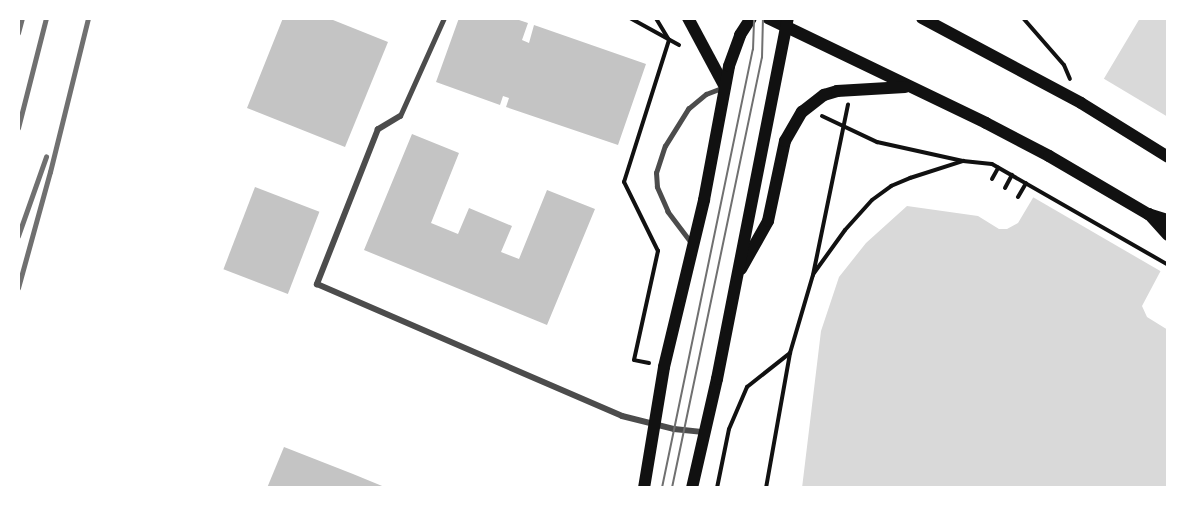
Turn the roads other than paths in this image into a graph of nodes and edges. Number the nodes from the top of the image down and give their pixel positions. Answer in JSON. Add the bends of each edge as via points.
{"nodes":[{"id":1,"x":444,"y":18,"type":"edge"},
{"id":2,"x":688,"y":18,"type":"edge"},
{"id":3,"x":751,"y":18,"type":"edge"},
{"id":4,"x":768,"y":18,"type":"edge"},
{"id":5,"x":922,"y":18,"type":"edge"},
{"id":6,"x":787,"y":22,"type":"edge"},
{"id":7,"x":725,"y":87,"type":"junction"},
{"id":8,"x":908,"y":87,"type":"junction"},
{"id":9,"x":400,"y":116,"type":"joint"},
{"id":10,"x":1168,"y":157,"type":"edge"},
{"id":11,"x":1148,"y":213,"type":"junction"},
{"id":12,"x":1168,"y":220,"type":"edge"},
{"id":13,"x":1168,"y":235,"type":"edge"},
{"id":14,"x":693,"y":244,"type":"junction"},
{"id":15,"x":735,"y":280,"type":"junction"},
{"id":16,"x":654,"y":425,"type":"junction"},
{"id":17,"x":705,"y":432,"type":"junction"},
{"id":18,"x":644,"y":488,"type":"edge"},
{"id":19,"x":692,"y":488,"type":"edge"}],
"edges":[{"from":1,"to":9,"type":"lane"},
{"from":2,"to":7,"type":"main road"},
{"from":3,"to":7,"type":"main road","via":[[735,45]]},
{"from":4,"to":6,"type":"main road"},
{"from":5,"to":10,"type":"main road","via":[[1081,103]]},
{"from":6,"to":8,"type":"main road"},
{"from":6,"to":15,"type":"main road"},
{"from":7,"to":14,"type":"main road"},
{"from":7,"to":14,"type":"lane","via":[[706,94],[688,109],[665,146],[656,173],[657,187],[668,212]]},
{"from":8,"to":11,"type":"main road","via":[[1048,156]]},
{"from":8,"to":15,"type":"main road","via":[[837,91],[824,95],[802,112],[785,141],[768,221]]},
{"from":9,"to":16,"type":"street","via":[[378,129],[317,284],[613,412]]},
{"from":11,"to":12,"type":"main road"},
{"from":11,"to":13,"type":"main road"},
{"from":14,"to":16,"type":"main road"},
{"from":15,"to":17,"type":"main road"},
{"from":16,"to":17,"type":"street"},
{"from":16,"to":18,"type":"main road"},
{"from":17,"to":19,"type":"main road"}]}
